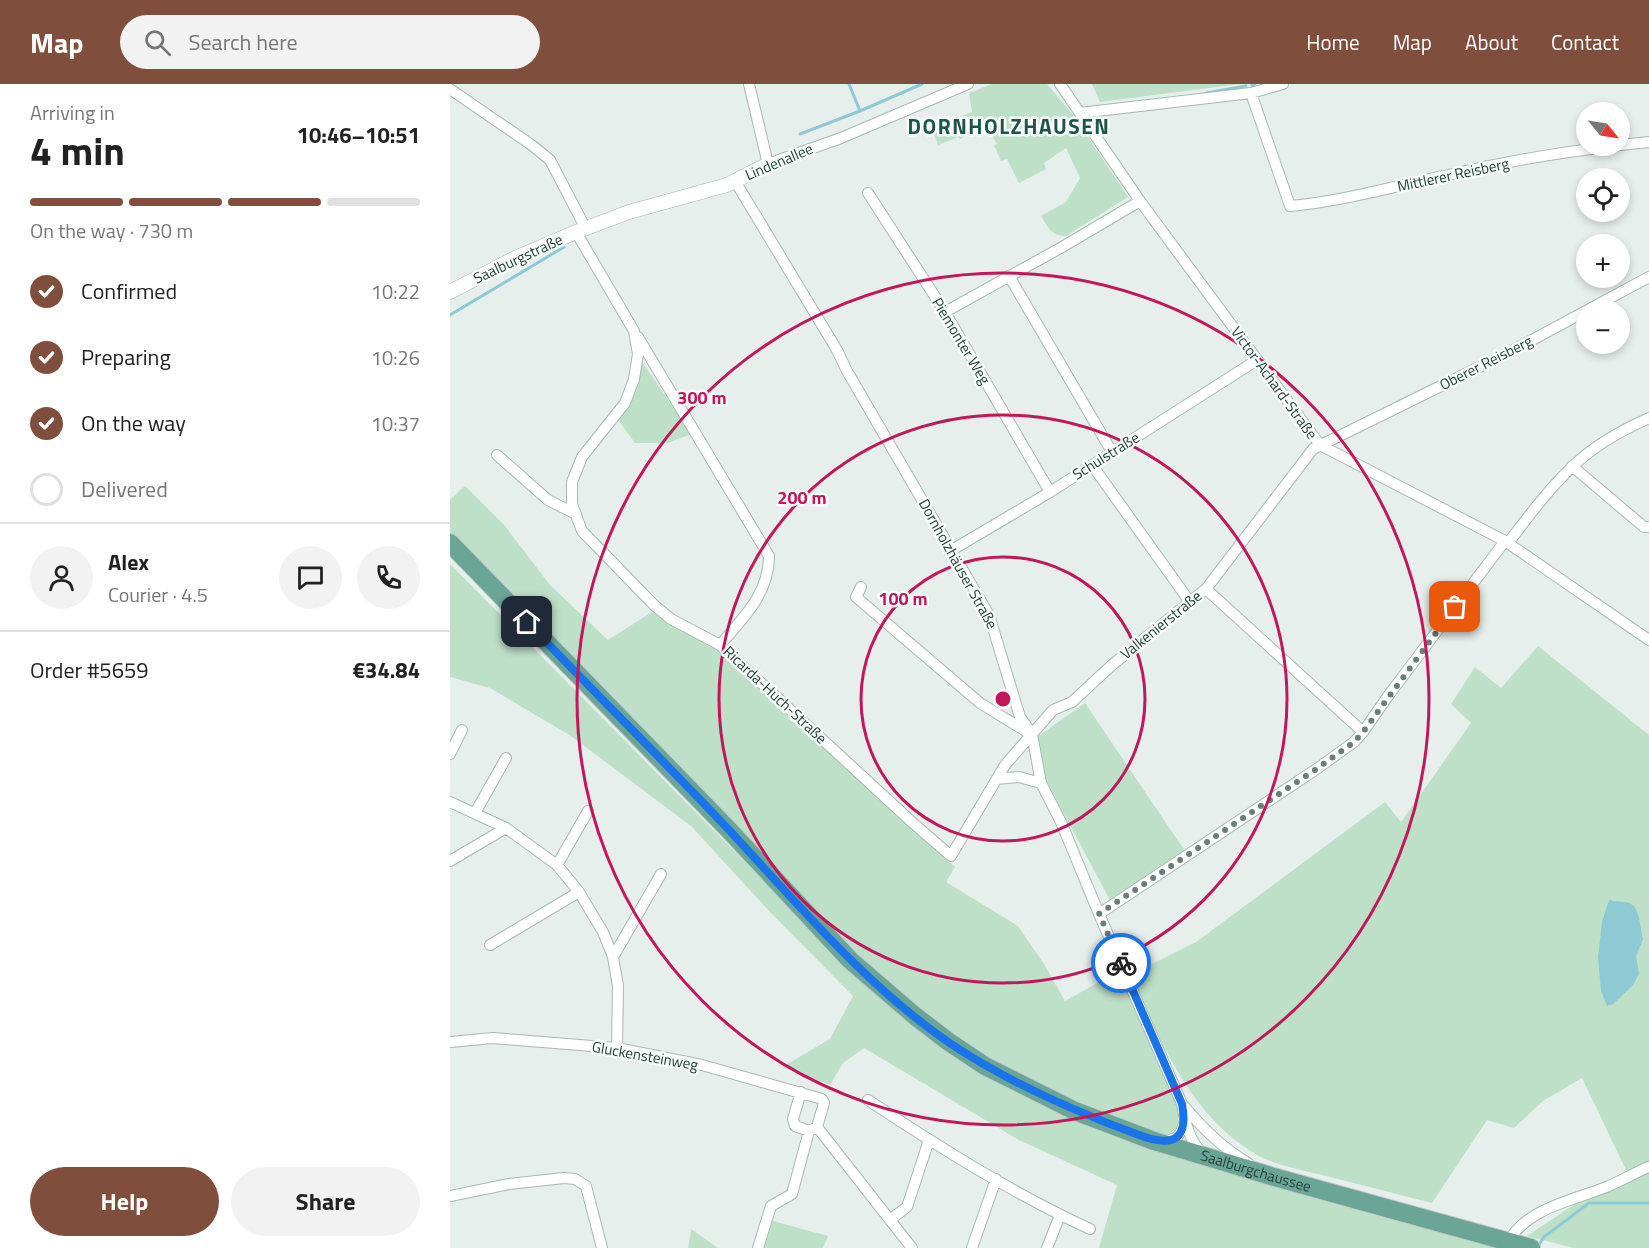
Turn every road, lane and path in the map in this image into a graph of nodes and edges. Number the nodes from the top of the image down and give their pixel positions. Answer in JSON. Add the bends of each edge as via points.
{"nodes":[{"id":1,"x":750,"y":84,"type":"edge"},
{"id":2,"x":968,"y":84,"type":"edge"},
{"id":3,"x":1060,"y":84,"type":"edge"},
{"id":4,"x":1284,"y":84,"type":"edge"},
{"id":5,"x":450,"y":89,"type":"edge"},
{"id":6,"x":1251,"y":93,"type":"junction"},
{"id":7,"x":1080,"y":113,"type":"junction"},
{"id":8,"x":1649,"y":141,"type":"edge"},
{"id":9,"x":1630,"y":143,"type":"edge"},
{"id":10,"x":1576,"y":151,"type":"edge"},
{"id":11,"x":768,"y":164,"type":"junction"},
{"id":12,"x":735,"y":182,"type":"junction"},
{"id":13,"x":868,"y":193,"type":"dead end"},
{"id":14,"x":1140,"y":201,"type":"junction"},
{"id":15,"x":581,"y":230,"type":"junction"},
{"id":16,"x":1009,"y":276,"type":"junction"},
{"id":17,"x":1649,"y":277,"type":"edge"},
{"id":18,"x":450,"y":292,"type":"edge"},
{"id":19,"x":945,"y":312,"type":"junction"},
{"id":20,"x":634,"y":331,"type":"junction"},
{"id":21,"x":1257,"y":360,"type":"junction"},
{"id":22,"x":1649,"y":418,"type":"edge"},
{"id":23,"x":1320,"y":445,"type":"junction"},
{"id":24,"x":1112,"y":452,"type":"junction"},
{"id":25,"x":497,"y":455,"type":"dead end"},
{"id":26,"x":1092,"y":465,"type":"junction"},
{"id":27,"x":1572,"y":466,"type":"junction"},
{"id":28,"x":1050,"y":492,"type":"junction"},
{"id":29,"x":574,"y":513,"type":"junction"},
{"id":30,"x":1649,"y":527,"type":"edge"},
{"id":31,"x":1507,"y":542,"type":"junction"},
{"id":32,"x":450,"y":543,"type":"edge"},
{"id":33,"x":952,"y":550,"type":"junction"},
{"id":34,"x":450,"y":556,"type":"edge"},
{"id":35,"x":861,"y":586,"type":"dead end"},
{"id":36,"x":1206,"y":589,"type":"junction"},
{"id":37,"x":1190,"y":602,"type":"junction"},
{"id":38,"x":1649,"y":640,"type":"edge"},
{"id":39,"x":720,"y":645,"type":"junction"},
{"id":40,"x":557,"y":654,"type":"junction"},
{"id":41,"x":462,"y":730,"type":"dead end"},
{"id":42,"x":1363,"y":732,"type":"junction"},
{"id":43,"x":1032,"y":734,"type":"junction"},
{"id":44,"x":450,"y":754,"type":"edge"},
{"id":45,"x":506,"y":758,"type":"dead end"},
{"id":46,"x":997,"y":779,"type":"junction"},
{"id":47,"x":1041,"y":783,"type":"junction"},
{"id":48,"x":450,"y":802,"type":"edge"},
{"id":49,"x":588,"y":811,"type":"dead end"},
{"id":50,"x":475,"y":813,"type":"junction"},
{"id":51,"x":506,"y":828,"type":"junction"},
{"id":52,"x":951,"y":856,"type":"joint"},
{"id":53,"x":450,"y":861,"type":"edge"},
{"id":54,"x":557,"y":865,"type":"junction"},
{"id":55,"x":661,"y":874,"type":"dead end"},
{"id":56,"x":579,"y":892,"type":"junction"},
{"id":57,"x":1099,"y":914,"type":"junction"},
{"id":58,"x":490,"y":945,"type":"dead end"},
{"id":59,"x":613,"y":957,"type":"junction"},
{"id":60,"x":450,"y":1042,"type":"edge"},
{"id":61,"x":617,"y":1048,"type":"junction"},
{"id":62,"x":801,"y":1092,"type":"junction"},
{"id":63,"x":868,"y":1100,"type":"dead end"},
{"id":64,"x":1182,"y":1104,"type":"junction"},
{"id":65,"x":1185,"y":1119,"type":"junction"},
{"id":66,"x":813,"y":1129,"type":"junction"},
{"id":67,"x":930,"y":1140,"type":"junction"},
{"id":68,"x":1154,"y":1141,"type":"junction"},
{"id":69,"x":1210,"y":1158,"type":"junction"},
{"id":70,"x":1648,"y":1167,"type":"edge"},
{"id":71,"x":1274,"y":1177,"type":"junction"},
{"id":72,"x":996,"y":1179,"type":"junction"},
{"id":73,"x":450,"y":1196,"type":"edge"},
{"id":74,"x":1060,"y":1215,"type":"junction"},
{"id":75,"x":891,"y":1219,"type":"junction"},
{"id":76,"x":1089,"y":1229,"type":"dead end"},
{"id":77,"x":903,"y":1235,"type":"junction"},
{"id":78,"x":1508,"y":1242,"type":"junction"},
{"id":79,"x":602,"y":1248,"type":"edge"},
{"id":80,"x":758,"y":1248,"type":"edge"},
{"id":81,"x":897,"y":1248,"type":"edge"},
{"id":82,"x":912,"y":1248,"type":"edge"},
{"id":83,"x":972,"y":1248,"type":"edge"},
{"id":84,"x":1047,"y":1248,"type":"edge"},
{"id":85,"x":1530,"y":1248,"type":"edge"}],
"edges":[{"from":1,"to":11,"type":"street"},
{"from":2,"to":11,"type":"street","name":"Lindenallee"},
{"from":3,"to":7,"type":"street","name":"Victor-Achard-Straße"},
{"from":4,"to":6,"type":"street"},
{"from":5,"to":15,"type":"street","name":"Ricarda-Huch-Straße","via":[[550,160],[561,177]]},
{"from":6,"to":7,"type":"street"},
{"from":6,"to":10,"type":"street","name":"Mittlerer Reisberg","via":[[1290,206],[1329,202]]},
{"from":7,"to":14,"type":"street","name":"Victor-Achard-Straße"},
{"from":8,"to":9,"type":"street","name":"Mittlerer Reisberg"},
{"from":11,"to":12,"type":"street","name":"Lindenallee"},
{"from":12,"to":15,"type":"street","name":"Lindenallee"},
{"from":12,"to":33,"type":"street","name":"Dornholzhäuser Straße"},
{"from":13,"to":19,"type":"street","name":"Piemonter Weg"},
{"from":14,"to":16,"type":"street"},
{"from":14,"to":21,"type":"street","name":"Victor-Achard-Straße"},
{"from":15,"to":18,"type":"street","name":"Saalburgstraße"},
{"from":15,"to":20,"type":"street","name":"Ricarda-Huch-Straße"},
{"from":16,"to":19,"type":"street"},
{"from":16,"to":24,"type":"street"},
{"from":17,"to":23,"type":"street","name":"Oberer Reisberg","via":[[1508,353]]},
{"from":19,"to":28,"type":"street","name":"Piemonter Weg"},
{"from":20,"to":29,"type":"street","name":"Ricarda-Huch-Straße","via":[[638,354],[634,379],[625,403],[582,457],[572,482]]},
{"from":20,"to":39,"type":"street","via":[[769,556],[766,581],[754,604]]},
{"from":21,"to":23,"type":"street","name":"Victor-Achard-Straße"},
{"from":21,"to":24,"type":"street","name":"Schulstraße"},
{"from":22,"to":27,"type":"street"},
{"from":23,"to":31,"type":"street","name":"Victor-Achard-Straße"},
{"from":23,"to":36,"type":"street","name":"Valkenierstraße","via":[[1313,449]]},
{"from":24,"to":26,"type":"street","name":"Schulstraße"},
{"from":25,"to":29,"type":"street","via":[[548,500]]},
{"from":26,"to":28,"type":"street","name":"Schulstraße"},
{"from":26,"to":37,"type":"street"},
{"from":27,"to":30,"type":"street","via":[[1644,527]]},
{"from":27,"to":31,"type":"street"},
{"from":28,"to":33,"type":"street","name":"Schulstraße"},
{"from":29,"to":39,"type":"street","name":"Ricarda-Huch-Straße","via":[[582,531],[598,550],[655,606]]},
{"from":31,"to":38,"type":"street","name":"Victor-Achard-Straße"},
{"from":31,"to":42,"type":"street"},
{"from":32,"to":40,"type":"main road","name":"Saalburgchaussee"},
{"from":33,"to":43,"type":"street","name":"Dornholzhäuser Straße","via":[[989,615],[1020,717]]},
{"from":34,"to":40,"type":"main road","via":[[510,616]]},
{"from":35,"to":43,"type":"street","via":[[856,597],[980,703]]},
{"from":36,"to":37,"type":"street","name":"Valkenierstraße"},
{"from":36,"to":42,"type":"street"},
{"from":37,"to":43,"type":"street","name":"Valkenierstraße","via":[[1072,702],[1053,710]]},
{"from":39,"to":52,"type":"street","name":"Ricarda-Huch-Straße"},
{"from":40,"to":68,"type":"main road","name":"Saalburgchaussee","via":[[850,960],[915,1016],[985,1066],[1075,1111]]},
{"from":41,"to":44,"type":"street"},
{"from":42,"to":57,"type":"street","via":[[1318,768]]},
{"from":43,"to":46,"type":"street","name":"Valkenierstraße"},
{"from":43,"to":47,"type":"street","name":"Dornholzhäuser Straße"},
{"from":45,"to":50,"type":"street"},
{"from":46,"to":47,"type":"street","via":[[1019,777]]},
{"from":46,"to":52,"type":"street","name":"Valkenierstraße"},
{"from":47,"to":57,"type":"street","name":"Dornholzhäuser Straße"},
{"from":48,"to":50,"type":"street"},
{"from":49,"to":54,"type":"street"},
{"from":50,"to":51,"type":"street"},
{"from":51,"to":53,"type":"street"},
{"from":51,"to":54,"type":"street"},
{"from":54,"to":56,"type":"street"},
{"from":55,"to":59,"type":"street"},
{"from":56,"to":58,"type":"street"},
{"from":56,"to":59,"type":"street"},
{"from":57,"to":64,"type":"street","name":"Dornholzhäuser Straße"},
{"from":59,"to":61,"type":"street","via":[[618,986]]},
{"from":60,"to":61,"type":"street","name":"Gluckensteinweg","via":[[493,1038]]},
{"from":61,"to":62,"type":"street","name":"Gluckensteinweg","via":[[702,1065]]},
{"from":62,"to":66,"type":"street","via":[[793,1119],[795,1126]]},
{"from":62,"to":66,"type":"street","name":"Gluckensteinweg","via":[[824,1103]]},
{"from":63,"to":67,"type":"street"},
{"from":64,"to":65,"type":"street","name":"Dornholzhäuser Straße"},
{"from":64,"to":71,"type":"street","name":"Dornholzhäuser Straße","via":[[1233,1155]]},
{"from":65,"to":68,"type":"street","via":[[1178,1137]]},
{"from":65,"to":69,"type":"street","name":"Dornholzhäuser Straße","via":[[1196,1146]]},
{"from":66,"to":75,"type":"street"},
{"from":66,"to":80,"type":"street","via":[[792,1194],[771,1206]]},
{"from":67,"to":72,"type":"street"},
{"from":67,"to":75,"type":"street","via":[[907,1207]]},
{"from":68,"to":69,"type":"main road","name":"Saalburgchaussee"},
{"from":69,"to":71,"type":"main road","name":"Saalburgchaussee"},
{"from":70,"to":78,"type":"street","via":[[1545,1211],[1521,1225]]},
{"from":71,"to":78,"type":"main road","name":"Saalburgchaussee"},
{"from":72,"to":74,"type":"street"},
{"from":72,"to":83,"type":"street"},
{"from":73,"to":79,"type":"street","via":[[509,1184],[575,1179],[586,1186]]},
{"from":74,"to":76,"type":"street"},
{"from":74,"to":84,"type":"street"},
{"from":75,"to":77,"type":"street"},
{"from":77,"to":81,"type":"street"},
{"from":77,"to":82,"type":"street"},
{"from":78,"to":85,"type":"main road","name":"Saalburgchaussee"}]}
